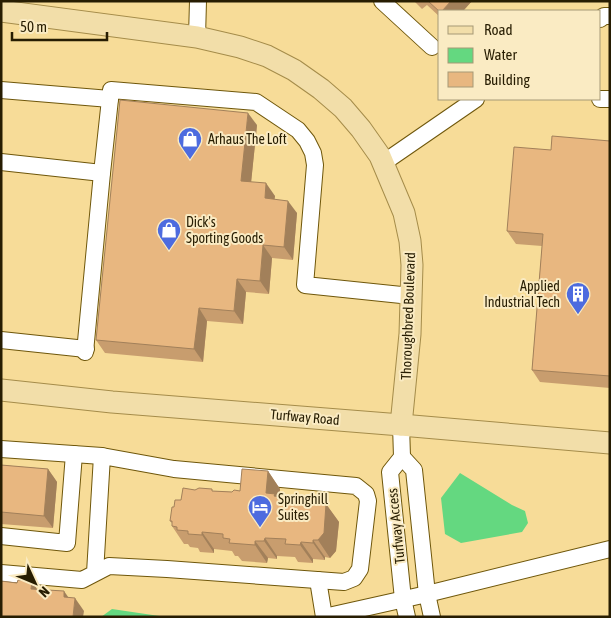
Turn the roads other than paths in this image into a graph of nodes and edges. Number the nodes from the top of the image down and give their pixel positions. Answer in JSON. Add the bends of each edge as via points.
{"nodes":[{"id":1,"x":198,"y":1,"type":"edge"},
{"id":2,"x":382,"y":1,"type":"edge"},
{"id":3,"x":1,"y":11,"type":"edge"},
{"id":4,"x":197,"y":37,"type":"junction"},
{"id":5,"x":432,"y":47,"type":"dead end"},
{"id":6,"x":1,"y":90,"type":"edge"},
{"id":7,"x":110,"y":99,"type":"junction"},
{"id":8,"x":475,"y":100,"type":"edge"},
{"id":9,"x":1,"y":162,"type":"edge"},
{"id":10,"x":383,"y":163,"type":"junction"},
{"id":11,"x":102,"y":173,"type":"junction"},
{"id":12,"x":411,"y":296,"type":"junction"},
{"id":13,"x":1,"y":340,"type":"edge"},
{"id":14,"x":1,"y":390,"type":"edge"},
{"id":15,"x":401,"y":425,"type":"junction"},
{"id":16,"x":610,"y":443,"type":"edge"},
{"id":17,"x":1,"y":449,"type":"edge"},
{"id":18,"x":74,"y":454,"type":"junction"},
{"id":19,"x":102,"y":456,"type":"junction"},
{"id":20,"x":402,"y":457,"type":"junction"},
{"id":21,"x":1,"y":536,"type":"edge"},
{"id":22,"x":610,"y":549,"type":"edge"},
{"id":23,"x":1,"y":573,"type":"edge"},
{"id":24,"x":95,"y":573,"type":"junction"},
{"id":25,"x":318,"y":580,"type":"junction"},
{"id":26,"x":426,"y":594,"type":"junction"},
{"id":27,"x":403,"y":599,"type":"junction"},
{"id":28,"x":324,"y":617,"type":"edge"},
{"id":29,"x":407,"y":617,"type":"edge"},
{"id":30,"x":432,"y":617,"type":"edge"}],
"edges":[{"from":1,"to":4,"type":"street"},
{"from":2,"to":5,"type":"street"},
{"from":3,"to":4,"type":"main road","name":"Thoroughbred Boulevard"},
{"from":4,"to":10,"type":"main road","name":"Thoroughbred Boulevard","via":[[240,47],[294,70],[343,108]]},
{"from":6,"to":7,"type":"street"},
{"from":7,"to":11,"type":"street"},
{"from":7,"to":12,"type":"street","via":[[112,90],[256,102],[298,130],[313,153],[316,165],[305,285]]},
{"from":8,"to":10,"type":"street"},
{"from":9,"to":11,"type":"street"},
{"from":10,"to":12,"type":"main road","name":"Thoroughbred Boulevard","via":[[404,213],[410,241]]},
{"from":11,"to":13,"type":"street","via":[[86,350]]},
{"from":12,"to":15,"type":"main road","name":"Thoroughbred Boulevard"},
{"from":14,"to":15,"type":"main road","name":"Turfway Road"},
{"from":15,"to":16,"type":"main road","name":"Turfway Road"},
{"from":15,"to":20,"type":"street"},
{"from":17,"to":18,"type":"street"},
{"from":18,"to":19,"type":"street"},
{"from":18,"to":21,"type":"street","via":[[67,543]]},
{"from":19,"to":24,"type":"street"},
{"from":19,"to":25,"type":"street","via":[[174,469],[356,486],[366,494],[368,501],[360,569],[354,578],[344,582]]},
{"from":20,"to":26,"type":"street","name":"Turfway Access","via":[[414,470]]},
{"from":20,"to":27,"type":"street","name":"Turfway Access","via":[[390,472]]},
{"from":22,"to":26,"type":"street"},
{"from":23,"to":24,"type":"street","via":[[82,580]]},
{"from":24,"to":25,"type":"street","via":[[109,566]]},
{"from":25,"to":28,"type":"street"},
{"from":26,"to":27,"type":"street"},
{"from":26,"to":30,"type":"street","name":"Turfway Access"},
{"from":27,"to":28,"type":"street"},
{"from":27,"to":29,"type":"street","name":"Turfway Access"}]}
